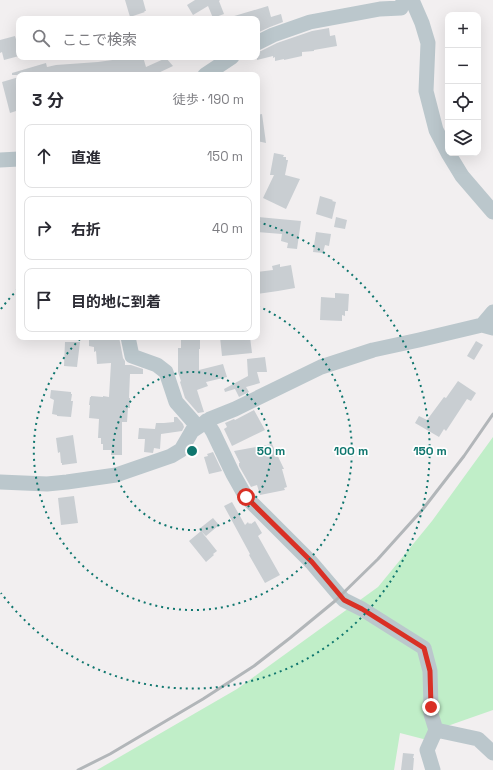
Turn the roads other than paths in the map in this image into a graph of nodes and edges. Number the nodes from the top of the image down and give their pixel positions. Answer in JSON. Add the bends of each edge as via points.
{"nodes":[{"id":1,"x":406,"y":0,"type":"edge"},
{"id":2,"x":412,"y":0,"type":"edge"},
{"id":3,"x":260,"y":41,"type":"edge"},
{"id":4,"x":227,"y":60,"type":"edge"},
{"id":5,"x":209,"y":72,"type":"edge"},
{"id":6,"x":445,"y":147,"type":"edge"},
{"id":7,"x":450,"y":156,"type":"edge"},
{"id":8,"x":16,"y":159,"type":"edge"},
{"id":9,"x":0,"y":160,"type":"edge"},
{"id":10,"x":493,"y":212,"type":"edge"},
{"id":11,"x":493,"y":312,"type":"edge"},
{"id":12,"x":487,"y":327,"type":"edge"},
{"id":13,"x":129,"y":340,"type":"edge"},
{"id":14,"x":202,"y":424,"type":"junction"},
{"id":15,"x":0,"y":482,"type":"edge"},
{"id":16,"x":436,"y":730,"type":"junction"},
{"id":17,"x":493,"y":753,"type":"edge"},
{"id":18,"x":433,"y":770,"type":"edge"}],
"edges":[{"from":1,"to":3,"type":"street","via":[[401,8],[380,9],[304,24],[273,34]]},
{"from":2,"to":6,"type":"street","via":[[428,44],[426,91],[436,130]]},
{"from":4,"to":5,"type":"street"},
{"from":7,"to":10,"type":"street","via":[[462,176]]},
{"from":8,"to":9,"type":"street"},
{"from":11,"to":12,"type":"street"},
{"from":12,"to":14,"type":"street","via":[[372,350],[321,367]]},
{"from":13,"to":14,"type":"street","via":[[132,356],[157,365],[166,372],[176,402]]},
{"from":14,"to":15,"type":"street","via":[[192,431],[181,450],[171,456],[116,475],[47,484]]},
{"from":14,"to":16,"type":"street","via":[[213,432],[246,497],[312,562],[340,596],[424,648],[430,671],[431,714]]},
{"from":16,"to":17,"type":"street","via":[[478,739]]},
{"from":16,"to":18,"type":"street","via":[[427,750]]}]}
